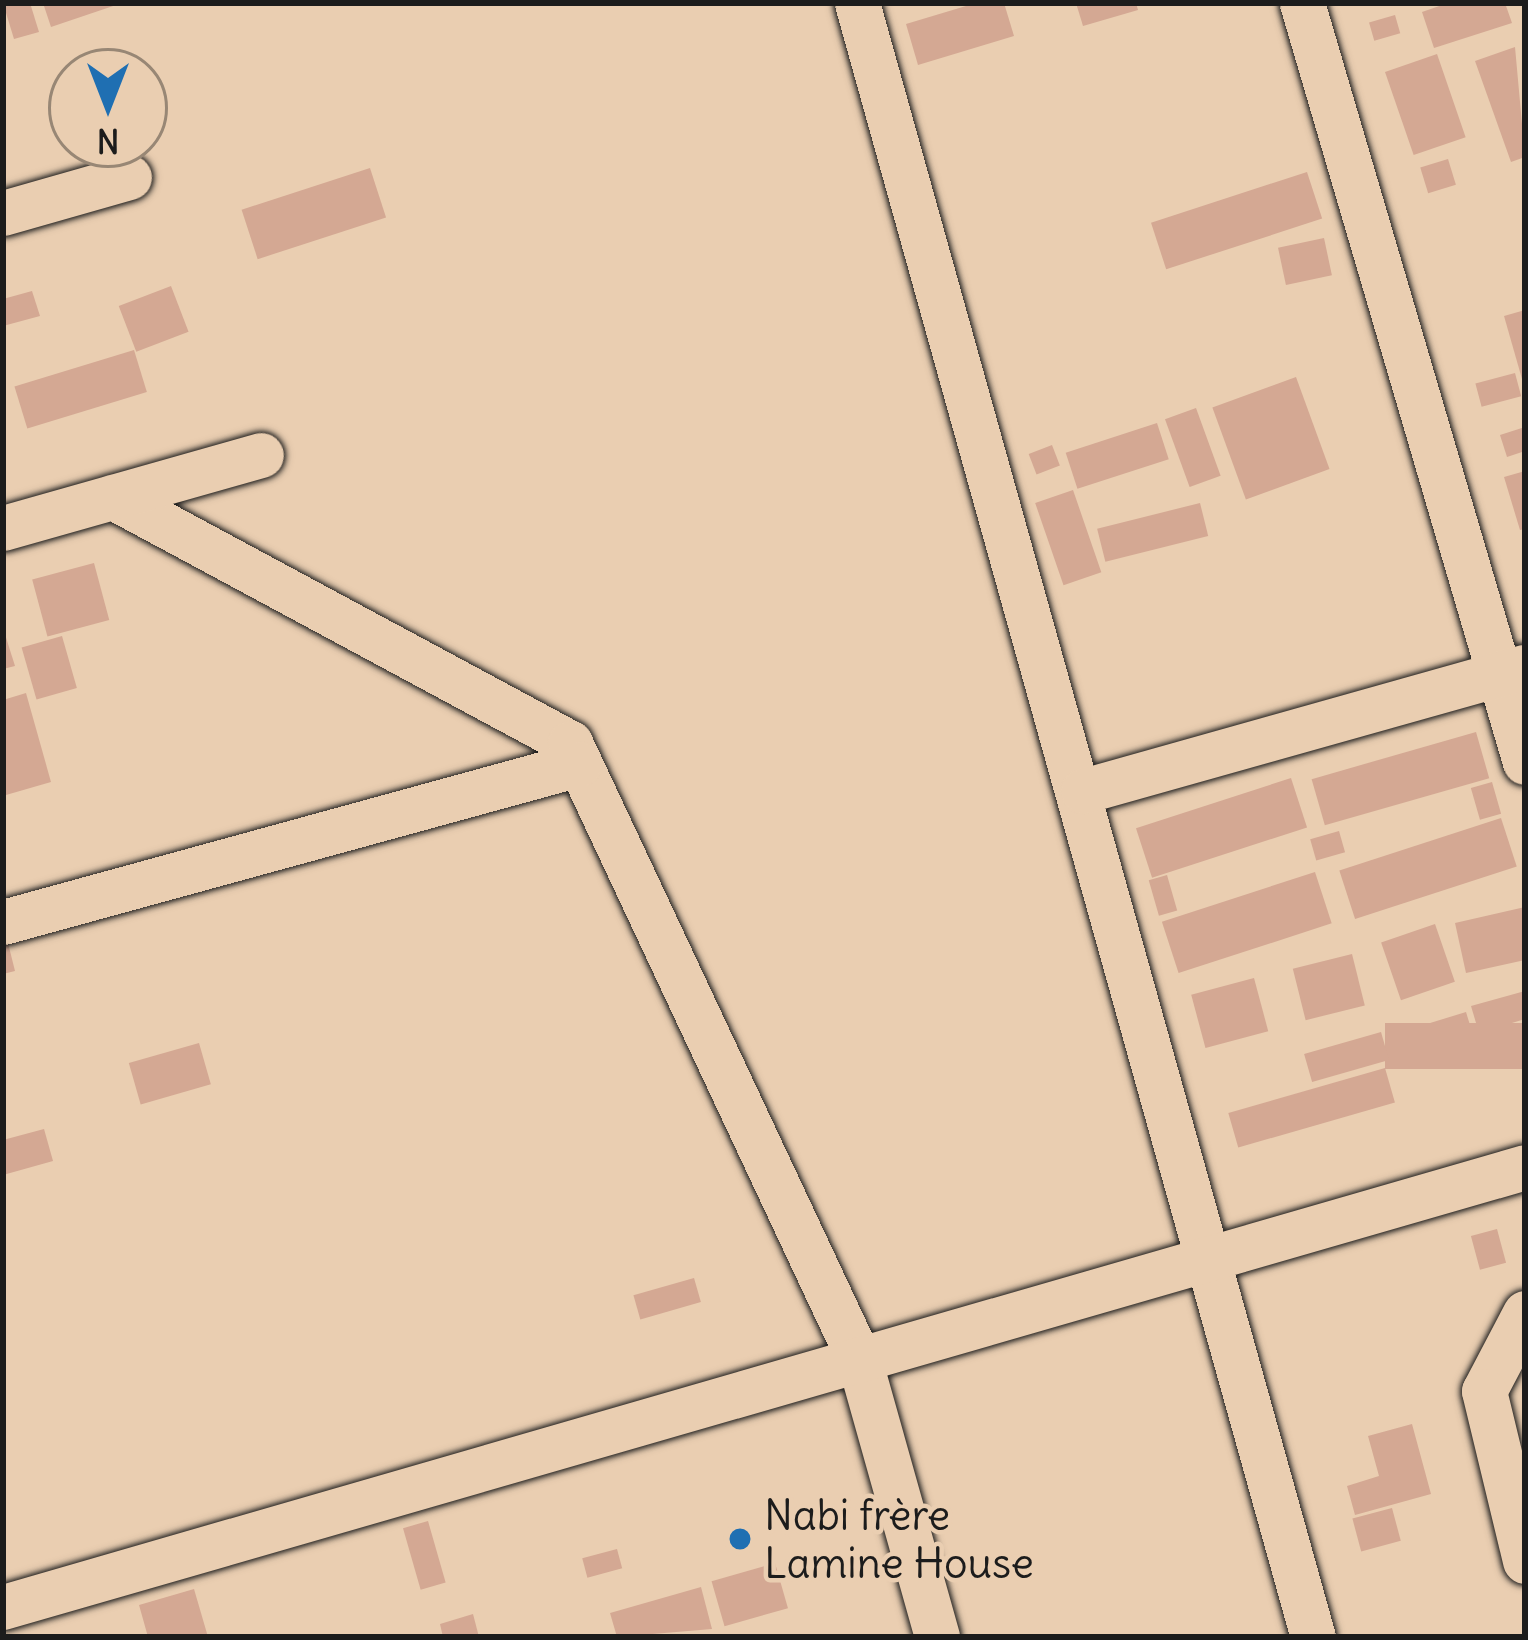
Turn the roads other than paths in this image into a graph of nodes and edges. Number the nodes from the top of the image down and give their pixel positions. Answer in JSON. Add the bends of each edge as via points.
{"nodes":[{"id":1,"x":856,"y":3,"type":"edge"},
{"id":2,"x":1302,"y":3,"type":"edge"},
{"id":3,"x":129,"y":177,"type":"dead end"},
{"id":4,"x":3,"y":213,"type":"edge"},
{"id":5,"x":261,"y":455,"type":"dead end"},
{"id":6,"x":113,"y":496,"type":"junction"},
{"id":7,"x":3,"y":528,"type":"edge"},
{"id":8,"x":1511,"y":670,"type":"edge"},
{"id":9,"x":1525,"y":762,"type":"edge"},
{"id":10,"x":579,"y":764,"type":"junction"},
{"id":11,"x":1084,"y":791,"type":"junction"},
{"id":12,"x":3,"y":922,"type":"edge"},
{"id":13,"x":1525,"y":1166,"type":"edge"},
{"id":14,"x":1214,"y":1257,"type":"junction"},
{"id":15,"x":1525,"y":1313,"type":"edge"},
{"id":16,"x":859,"y":1359,"type":"junction"},
{"id":17,"x":1525,"y":1561,"type":"edge"},
{"id":18,"x":3,"y":1606,"type":"edge"},
{"id":19,"x":937,"y":1637,"type":"edge"},
{"id":20,"x":1313,"y":1637,"type":"edge"}],
"edges":[{"from":1,"to":11,"type":"street"},
{"from":2,"to":8,"type":"street"},
{"from":3,"to":4,"type":"street"},
{"from":5,"to":6,"type":"street"},
{"from":6,"to":7,"type":"street"},
{"from":6,"to":10,"type":"street","via":[[570,742]]},
{"from":8,"to":9,"type":"street"},
{"from":8,"to":11,"type":"street"},
{"from":10,"to":12,"type":"street"},
{"from":10,"to":16,"type":"street"},
{"from":11,"to":14,"type":"street"},
{"from":13,"to":14,"type":"street"},
{"from":14,"to":16,"type":"street"},
{"from":14,"to":20,"type":"street"},
{"from":15,"to":17,"type":"street","via":[[1484,1390]]},
{"from":16,"to":18,"type":"street"},
{"from":16,"to":19,"type":"street"}]}
